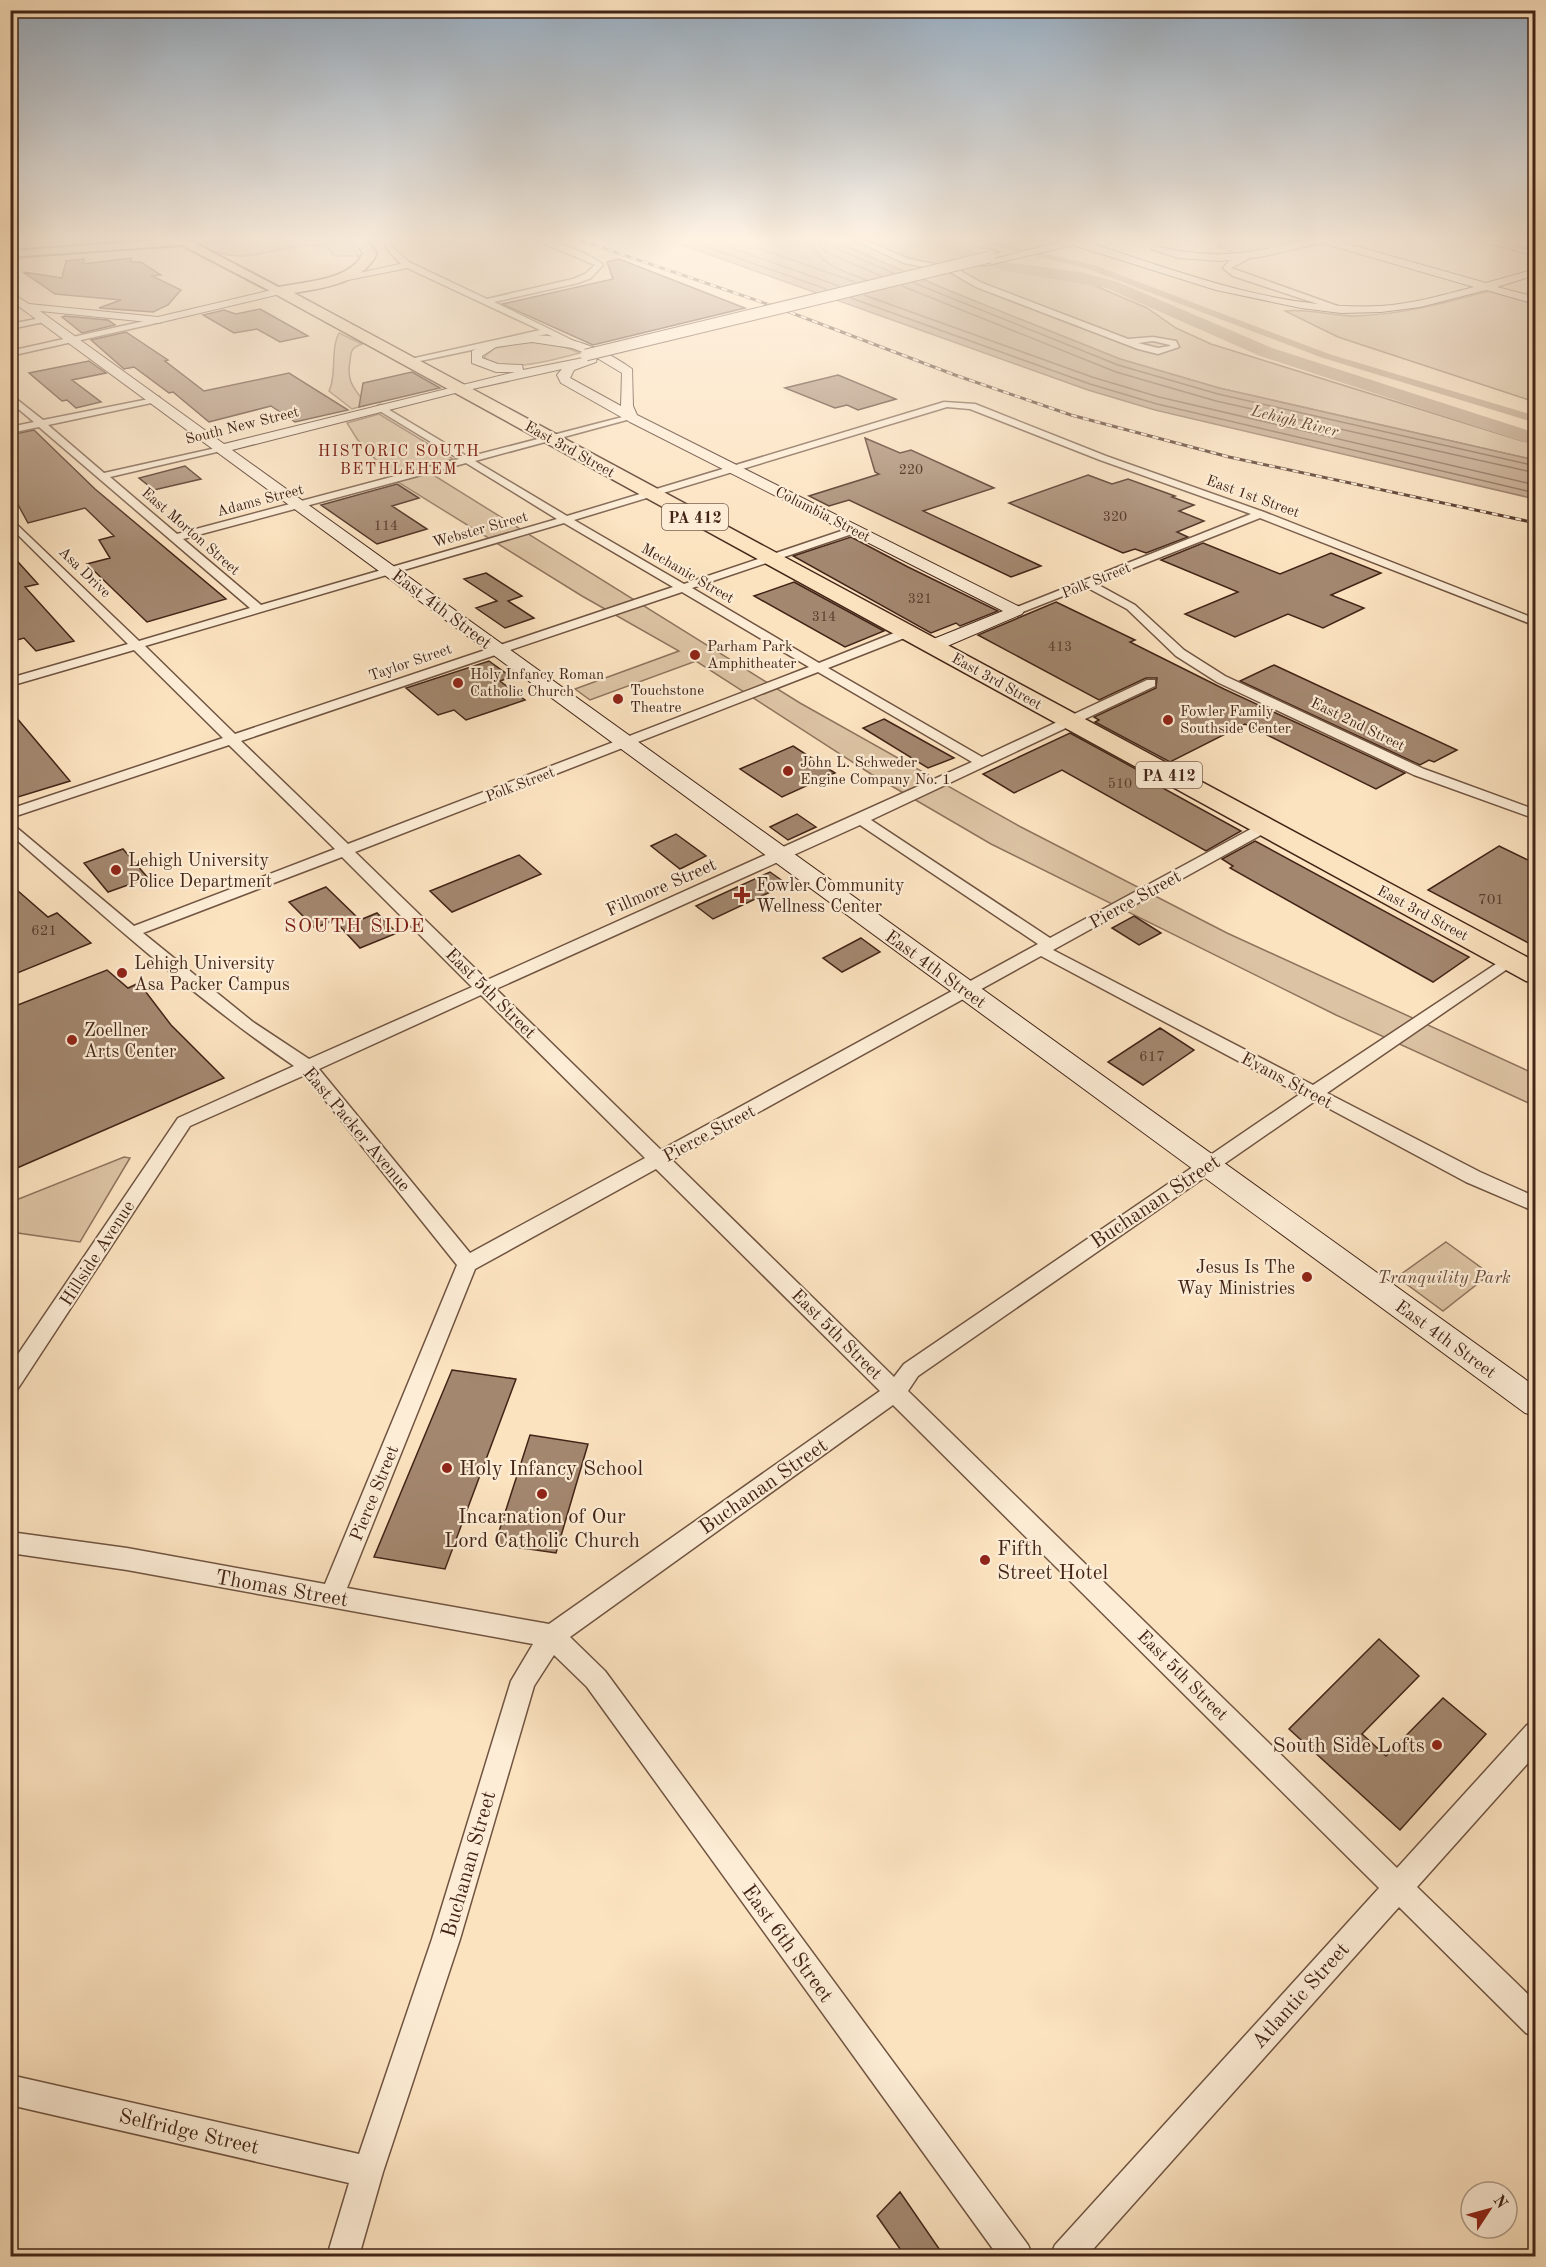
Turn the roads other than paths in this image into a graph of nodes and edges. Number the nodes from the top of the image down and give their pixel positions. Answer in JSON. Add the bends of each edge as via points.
{"nodes":[{"id":1,"x":53,"y":344,"type":"edge"},
{"id":2,"x":80,"y":344,"type":"edge"},
{"id":3,"x":376,"y":344,"type":"edge"},
{"id":4,"x":491,"y":344,"type":"edge"},
{"id":5,"x":495,"y":344,"type":"edge"},
{"id":6,"x":550,"y":344,"type":"edge"},
{"id":7,"x":570,"y":344,"type":"edge"},
{"id":8,"x":625,"y":344,"type":"edge"},
{"id":9,"x":586,"y":353,"type":"junction"},
{"id":10,"x":10,"y":354,"type":"edge"},
{"id":11,"x":409,"y":362,"type":"junction"},
{"id":12,"x":549,"y":364,"type":"junction"},
{"id":13,"x":458,"y":388,"type":"junction"},
{"id":14,"x":10,"y":397,"type":"edge"},
{"id":15,"x":156,"y":399,"type":"junction"},
{"id":16,"x":958,"y":404,"type":"joint"},
{"id":17,"x":381,"y":408,"type":"junction"},
{"id":18,"x":631,"y":416,"type":"junction"},
{"id":19,"x":40,"y":423,"type":"junction"},
{"id":20,"x":10,"y":430,"type":"edge"},
{"id":21,"x":549,"y":438,"type":"junction"},
{"id":22,"x":222,"y":448,"type":"junction"},
{"id":23,"x":467,"y":460,"type":"junction"},
{"id":24,"x":732,"y":468,"type":"junction"},
{"id":25,"x":103,"y":476,"type":"junction"},
{"id":26,"x":650,"y":492,"type":"junction"},
{"id":27,"x":300,"y":504,"type":"junction"},
{"id":28,"x":1260,"y":514,"type":"junction"},
{"id":29,"x":565,"y":519,"type":"junction"},
{"id":30,"x":10,"y":521,"type":"edge"},
{"id":31,"x":854,"y":530,"type":"junction"},
{"id":32,"x":176,"y":538,"type":"junction"},
{"id":33,"x":770,"y":558,"type":"junction"},
{"id":34,"x":390,"y":571,"type":"junction"},
{"id":35,"x":1088,"y":584,"type":"junction"},
{"id":36,"x":684,"y":587,"type":"junction"},
{"id":37,"x":258,"y":609,"type":"junction"},
{"id":38,"x":1016,"y":611,"type":"junction"},
{"id":39,"x":1536,"y":623,"type":"edge"},
{"id":40,"x":908,"y":633,"type":"junction"},
{"id":41,"x":138,"y":645,"type":"junction"},
{"id":42,"x":932,"y":646,"type":"junction"},
{"id":43,"x":497,"y":650,"type":"junction"},
{"id":44,"x":818,"y":667,"type":"junction"},
{"id":45,"x":10,"y":682,"type":"edge"},
{"id":46,"x":1151,"y":683,"type":"dead end"},
{"id":47,"x":1069,"y":721,"type":"junction"},
{"id":48,"x":234,"y":739,"type":"junction"},
{"id":49,"x":626,"y":743,"type":"junction"},
{"id":50,"x":981,"y":762,"type":"junction"},
{"id":51,"x":10,"y":814,"type":"edge"},
{"id":52,"x":1536,"y":815,"type":"edge"},
{"id":53,"x":861,"y":819,"type":"junction"},
{"id":54,"x":10,"y":826,"type":"edge"},
{"id":55,"x":1265,"y":827,"type":"junction"},
{"id":56,"x":347,"y":850,"type":"junction"},
{"id":57,"x":780,"y":855,"type":"junction"},
{"id":58,"x":132,"y":932,"type":"junction"},
{"id":59,"x":1046,"y":948,"type":"junction"},
{"id":60,"x":1523,"y":967,"type":"edge"},
{"id":61,"x":485,"y":987,"type":"junction"},
{"id":62,"x":968,"y":992,"type":"junction"},
{"id":63,"x":307,"y":1066,"type":"junction"},
{"id":64,"x":1315,"y":1094,"type":"junction"},
{"id":65,"x":184,"y":1122,"type":"joint"},
{"id":66,"x":660,"y":1160,"type":"junction"},
{"id":67,"x":1207,"y":1165,"type":"junction"},
{"id":68,"x":1536,"y":1205,"type":"edge"},
{"id":69,"x":467,"y":1264,"type":"junction"},
{"id":70,"x":10,"y":1384,"type":"edge"},
{"id":71,"x":895,"y":1392,"type":"junction"},
{"id":72,"x":1536,"y":1404,"type":"edge"},
{"id":73,"x":10,"y":1542,"type":"edge"},
{"id":74,"x":331,"y":1597,"type":"junction"},
{"id":75,"x":552,"y":1636,"type":"junction"},
{"id":76,"x":1536,"y":1734,"type":"edge"},
{"id":77,"x":1398,"y":1887,"type":"junction"},
{"id":78,"x":1536,"y":2023,"type":"edge"},
{"id":79,"x":10,"y":2090,"type":"edge"},
{"id":80,"x":368,"y":2172,"type":"junction"},
{"id":81,"x":343,"y":2256,"type":"edge"},
{"id":82,"x":1017,"y":2256,"type":"edge"},
{"id":83,"x":1066,"y":2256,"type":"edge"}],
"edges":[{"from":1,"to":10,"type":"street"},
{"from":2,"to":15,"type":"main road","name":"East 4th Street"},
{"from":3,"to":11,"type":"highway","number":"PA 412"},
{"from":4,"to":11,"type":"street"},
{"from":5,"to":12,"type":"main road","via":[[476,354],[476,360],[503,368]]},
{"from":6,"to":9,"type":"main road"},
{"from":7,"to":9,"type":"street"},
{"from":8,"to":9,"type":"main road"},
{"from":9,"to":12,"type":"main road"},
{"from":9,"to":13,"type":"main road"},
{"from":9,"to":18,"type":"main road","via":[[628,372],[627,406]]},
{"from":9,"to":18,"type":"main road","name":"Columbia Street","via":[[563,378]]},
{"from":11,"to":13,"type":"highway","number":"PA 412"},
{"from":12,"to":13,"type":"main road"},
{"from":13,"to":17,"type":"main road","name":"South New Street"},
{"from":13,"to":21,"type":"highway","name":"East 3rd Street","number":"PA 412"},
{"from":14,"to":19,"type":"street","name":"East Morton Street"},
{"from":15,"to":19,"type":"street"},
{"from":15,"to":22,"type":"main road","name":"East 4th Street"},
{"from":16,"to":24,"type":"street","name":"Webster Street","via":[[937,405]]},
{"from":16,"to":28,"type":"street","name":"East 1st Street"},
{"from":17,"to":22,"type":"main road","name":"South New Street"},
{"from":17,"to":23,"type":"street","name":"Mechanic Street"},
{"from":18,"to":21,"type":"street","name":"Adams Street"},
{"from":18,"to":24,"type":"main road","name":"Columbia Street"},
{"from":19,"to":20,"type":"street"},
{"from":19,"to":25,"type":"street","name":"East Morton Street"},
{"from":21,"to":23,"type":"street","name":"Adams Street"},
{"from":21,"to":26,"type":"highway","name":"East 3rd Street","number":"PA 412"},
{"from":22,"to":25,"type":"street","name":"South New Street"},
{"from":22,"to":27,"type":"main road","name":"East 4th Street"},
{"from":23,"to":27,"type":"street","name":"Adams Street"},
{"from":23,"to":29,"type":"street","name":"Mechanic Street"},
{"from":24,"to":26,"type":"street","name":"Webster Street"},
{"from":24,"to":31,"type":"main road","name":"Columbia Street"},
{"from":25,"to":32,"type":"street","name":"East Morton Street"},
{"from":26,"to":29,"type":"street","name":"Webster Street"},
{"from":26,"to":33,"type":"highway","name":"East 3rd Street","number":"PA 412"},
{"from":27,"to":32,"type":"street","name":"Adams Street"},
{"from":27,"to":34,"type":"main road","name":"East 4th Street"},
{"from":28,"to":35,"type":"street","name":"Polk Street"},
{"from":28,"to":39,"type":"street","name":"East 1st Street"},
{"from":29,"to":34,"type":"street","name":"Webster Street"},
{"from":29,"to":36,"type":"street","name":"Mechanic Street"},
{"from":30,"to":41,"type":"street","name":"Asa Drive"},
{"from":31,"to":33,"type":"street","name":"Taylor Street"},
{"from":31,"to":38,"type":"main road","name":"Columbia Street"},
{"from":32,"to":37,"type":"street","name":"East Morton Street"},
{"from":33,"to":36,"type":"street","name":"Taylor Street"},
{"from":33,"to":40,"type":"highway","name":"East 3rd Street","number":"PA 412"},
{"from":34,"to":37,"type":"street","name":"Webster Street"},
{"from":34,"to":43,"type":"main road","name":"East 4th Street"},
{"from":35,"to":38,"type":"street","name":"Polk Street"},
{"from":35,"to":52,"type":"street","name":"East 2nd Street","via":[[1131,607],[1180,653],[1221,679],[1419,772]]},
{"from":36,"to":43,"type":"street","name":"Taylor Street"},
{"from":36,"to":44,"type":"street","name":"Mechanic Street"},
{"from":37,"to":41,"type":"street","name":"Webster Street"},
{"from":38,"to":42,"type":"main road","name":"Polk Street"},
{"from":40,"to":42,"type":"highway","name":"East 3rd Street","number":"PA 412"},
{"from":40,"to":44,"type":"street","name":"Polk Street"},
{"from":41,"to":45,"type":"street","name":"Webster Street"},
{"from":41,"to":48,"type":"street","name":"East 5th Street"},
{"from":42,"to":47,"type":"highway","name":"East 3rd Street","number":"PA 412"},
{"from":43,"to":48,"type":"street","name":"Taylor Street"},
{"from":43,"to":49,"type":"main road","name":"East 4th Street"},
{"from":44,"to":49,"type":"street","name":"Polk Street"},
{"from":44,"to":50,"type":"street","name":"Mechanic Street"},
{"from":46,"to":47,"type":"street","name":"Fillmore Street"},
{"from":47,"to":50,"type":"street","name":"Fillmore Street"},
{"from":47,"to":55,"type":"highway","name":"East 3rd Street","number":"PA 412"},
{"from":48,"to":51,"type":"street","name":"Taylor Street"},
{"from":48,"to":56,"type":"street","name":"East 5th Street"},
{"from":49,"to":56,"type":"street","name":"Polk Street"},
{"from":49,"to":57,"type":"main road","name":"East 4th Street"},
{"from":50,"to":53,"type":"street","name":"Fillmore Street"},
{"from":53,"to":57,"type":"street","name":"Fillmore Street"},
{"from":53,"to":59,"type":"street","name":"Evans Street"},
{"from":54,"to":58,"type":"street","name":"East Packer Avenue"},
{"from":55,"to":59,"type":"street","name":"Pierce Street"},
{"from":55,"to":60,"type":"highway","name":"East 3rd Street","number":"PA 412"},
{"from":56,"to":58,"type":"street","name":"Polk Street"},
{"from":56,"to":61,"type":"street","name":"East 5th Street"},
{"from":57,"to":61,"type":"street","name":"Fillmore Street"},
{"from":57,"to":62,"type":"main road","name":"East 4th Street"},
{"from":58,"to":63,"type":"street","name":"East Packer Avenue","via":[[247,1026]]},
{"from":59,"to":62,"type":"street","name":"Pierce Street"},
{"from":59,"to":64,"type":"street","name":"Evans Street"},
{"from":60,"to":64,"type":"street","name":"Buchanan Street","via":[[1439,1010]]},
{"from":61,"to":63,"type":"street","name":"Fillmore Street"},
{"from":61,"to":66,"type":"street","name":"East 5th Street"},
{"from":62,"to":66,"type":"street","name":"Pierce Street"},
{"from":62,"to":67,"type":"main road","name":"East 4th Street"},
{"from":63,"to":65,"type":"street","name":"Fillmore Street"},
{"from":63,"to":69,"type":"street","name":"East Packer Avenue"},
{"from":64,"to":67,"type":"street","name":"Buchanan Street"},
{"from":64,"to":68,"type":"street","name":"Evans Street","via":[[1473,1178]]},
{"from":65,"to":70,"type":"street","name":"Hillside Avenue"},
{"from":66,"to":69,"type":"street","name":"Pierce Street"},
{"from":66,"to":71,"type":"street","name":"East 5th Street"},
{"from":67,"to":71,"type":"street","name":"Buchanan Street","via":[[911,1370]]},
{"from":67,"to":72,"type":"main road","name":"East 4th Street"},
{"from":69,"to":74,"type":"street","name":"Pierce Street"},
{"from":71,"to":75,"type":"street","name":"Buchanan Street"},
{"from":71,"to":77,"type":"street","name":"East 5th Street"},
{"from":73,"to":74,"type":"street","name":"Thomas Street","via":[[127,1559]]},
{"from":74,"to":75,"type":"street","name":"Thomas Street"},
{"from":75,"to":80,"type":"street","name":"Buchanan Street","via":[[523,1681],[446,1939]]},
{"from":75,"to":82,"type":"street","name":"East 6th Street","via":[[596,1679]]},
{"from":76,"to":77,"type":"street","name":"Atlantic Street"},
{"from":77,"to":78,"type":"street","name":"East 5th Street"},
{"from":77,"to":83,"type":"street","name":"Atlantic Street"},
{"from":79,"to":80,"type":"street","name":"Selfridge Street"},
{"from":80,"to":81,"type":"street","name":"Buchanan Street"}]}
